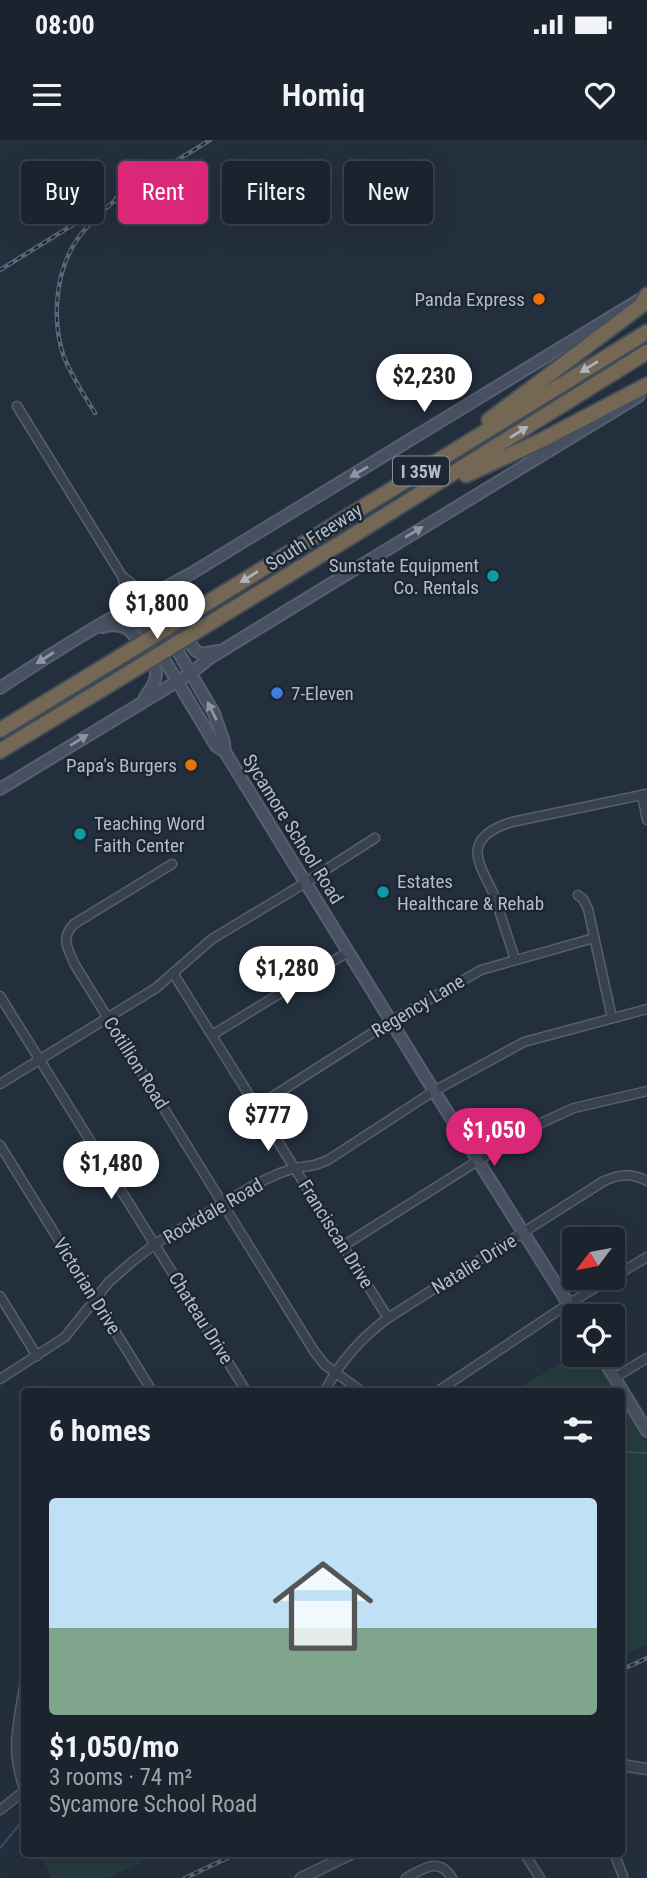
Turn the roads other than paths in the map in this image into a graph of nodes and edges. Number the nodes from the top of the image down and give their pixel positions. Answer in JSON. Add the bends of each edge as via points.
{"nodes":[{"id":1,"x":647,"y":295,"type":"edge"},
{"id":2,"x":647,"y":331,"type":"edge"},
{"id":3,"x":647,"y":352,"type":"edge"},
{"id":4,"x":647,"y":386,"type":"edge"},
{"id":5,"x":647,"y":391,"type":"edge"},
{"id":6,"x":17,"y":407,"type":"dead end"},
{"id":7,"x":407,"y":480,"type":"junction"},
{"id":8,"x":358,"y":533,"type":"junction"},
{"id":9,"x":192,"y":573,"type":"junction"},
{"id":10,"x":122,"y":576,"type":"junction"},
{"id":11,"x":146,"y":597,"type":"junction"},
{"id":12,"x":132,"y":606,"type":"junction"},
{"id":13,"x":91,"y":629,"type":"junction"},
{"id":14,"x":223,"y":650,"type":"junction"},
{"id":15,"x":191,"y":673,"type":"junction"},
{"id":16,"x":178,"y":681,"type":"junction"},
{"id":17,"x":0,"y":688,"type":"edge"},
{"id":18,"x":138,"y":704,"type":"junction"},
{"id":19,"x":0,"y":730,"type":"edge"},
{"id":20,"x":26,"y":735,"type":"junction"},
{"id":21,"x":0,"y":751,"type":"edge"},
{"id":22,"x":225,"y":752,"type":"junction"},
{"id":23,"x":0,"y":759,"type":"edge"},
{"id":24,"x":0,"y":789,"type":"edge"},
{"id":25,"x":644,"y":794,"type":"edge"},
{"id":26,"x":647,"y":820,"type":"edge"},
{"id":27,"x":375,"y":838,"type":"dead end"},
{"id":28,"x":172,"y":864,"type":"dead end"},
{"id":29,"x":305,"y":883,"type":"junction"},
{"id":30,"x":578,"y":895,"type":"dead end"},
{"id":31,"x":594,"y":938,"type":"junction"},
{"id":32,"x":348,"y":952,"type":"junction"},
{"id":33,"x":515,"y":959,"type":"junction"},
{"id":34,"x":173,"y":973,"type":"junction"},
{"id":35,"x":0,"y":996,"type":"edge"},
{"id":36,"x":647,"y":1009,"type":"edge"},
{"id":37,"x":107,"y":1018,"type":"junction"},
{"id":38,"x":612,"y":1018,"type":"junction"},
{"id":39,"x":391,"y":1021,"type":"junction"},
{"id":40,"x":212,"y":1035,"type":"junction"},
{"id":41,"x":40,"y":1059,"type":"junction"},
{"id":42,"x":0,"y":1084,"type":"edge"},
{"id":43,"x":434,"y":1091,"type":"junction"},
{"id":44,"x":647,"y":1091,"type":"edge"},
{"id":45,"x":256,"y":1107,"type":"junction"},
{"id":46,"x":0,"y":1145,"type":"edge"},
{"id":47,"x":478,"y":1161,"type":"junction"},
{"id":48,"x":295,"y":1168,"type":"junction"},
{"id":49,"x":647,"y":1181,"type":"edge"},
{"id":50,"x":223,"y":1203,"type":"junction"},
{"id":51,"x":524,"y":1233,"type":"junction"},
{"id":52,"x":155,"y":1244,"type":"junction"},
{"id":53,"x":343,"y":1246,"type":"junction"},
{"id":54,"x":647,"y":1257,"type":"edge"},
{"id":55,"x":0,"y":1296,"type":"edge"},
{"id":56,"x":95,"y":1299,"type":"junction"},
{"id":57,"x":568,"y":1304,"type":"joint"},
{"id":58,"x":562,"y":1308,"type":"edge"},
{"id":59,"x":388,"y":1318,"type":"junction"},
{"id":60,"x":37,"y":1356,"type":"junction"},
{"id":61,"x":647,"y":1358,"type":"edge"},
{"id":62,"x":608,"y":1367,"type":"edge"},
{"id":63,"x":335,"y":1373,"type":"junction"},
{"id":64,"x":614,"y":1378,"type":"junction"},
{"id":65,"x":0,"y":1379,"type":"edge"},
{"id":66,"x":148,"y":1388,"type":"edge"},
{"id":67,"x":244,"y":1388,"type":"edge"},
{"id":68,"x":327,"y":1388,"type":"edge"},
{"id":69,"x":357,"y":1388,"type":"edge"},
{"id":70,"x":442,"y":1388,"type":"edge"},
{"id":71,"x":620,"y":1388,"type":"edge"},
{"id":72,"x":625,"y":1395,"type":"edge"},
{"id":73,"x":647,"y":1430,"type":"edge"},
{"id":74,"x":21,"y":1707,"type":"edge"},
{"id":75,"x":625,"y":1766,"type":"edge"},
{"id":76,"x":647,"y":1769,"type":"edge"},
{"id":77,"x":21,"y":1777,"type":"edge"},
{"id":78,"x":21,"y":1792,"type":"edge"},
{"id":79,"x":0,"y":1810,"type":"edge"},
{"id":80,"x":345,"y":1857,"type":"edge"},
{"id":81,"x":527,"y":1857,"type":"edge"},
{"id":82,"x":616,"y":1857,"type":"edge"},
{"id":83,"x":623,"y":1876,"type":"dead end"},
{"id":84,"x":301,"y":1878,"type":"edge"},
{"id":85,"x":406,"y":1878,"type":"edge"},
{"id":86,"x":452,"y":1878,"type":"edge"},
{"id":87,"x":540,"y":1878,"type":"edge"}],
"edges":[{"from":1,"to":7,"type":"highway","via":[[642,305],[488,421],[422,464]]},
{"from":1,"to":9,"type":"main road","name":"South Freeway","one_way":true},
{"from":2,"to":7,"type":"highway","name":"South Freeway","number":"I 35W","one_way":true},
{"from":8,"to":3,"type":"highway","name":"South Freeway","number":"I 35W","one_way":true},
{"from":4,"to":8,"type":"highway","via":[[465,475],[372,530]]},
{"from":14,"to":5,"type":"main road","one_way":true},
{"from":6,"to":10,"type":"street","name":"Sycamore School Road"},
{"from":7,"to":19,"type":"highway","name":"South Freeway","number":"I 35W","one_way":true,"bridge":true},
{"from":8,"to":20,"type":"highway","name":"South Freeway","number":"I 35W","bridge":true},
{"from":9,"to":11,"type":"main road","name":"South Freeway"},
{"from":9,"to":14,"type":"main road","via":[[176,586],[167,603],[196,651]]},
{"from":10,"to":11,"type":"street","name":"Sycamore School Road"},
{"from":10,"to":12,"type":"street","name":"Sycamore School Road"},
{"from":11,"to":12,"type":"main road","name":"South Freeway"},
{"from":11,"to":15,"type":"main road","name":"Sycamore School Road"},
{"from":12,"to":13,"type":"main road","name":"South Freeway"},
{"from":12,"to":16,"type":"main road","name":"Sycamore School Road"},
{"from":13,"to":17,"type":"main road","name":"South Freeway","one_way":true},
{"from":13,"to":18,"type":"main road","via":[[113,624],[132,632],[154,667],[149,692]]},
{"from":14,"to":15,"type":"main road"},
{"from":15,"to":16,"type":"main road"},
{"from":22,"to":15,"type":"main road","name":"Sycamore School Road","one_way":true,"via":[[214,713]]},
{"from":16,"to":18,"type":"main road"},
{"from":16,"to":22,"type":"main road","name":"Sycamore School Road","via":[[216,746]]},
{"from":24,"to":18,"type":"main road","one_way":true},
{"from":20,"to":21,"type":"highway","name":"South Freeway","number":"I 35W"},
{"from":20,"to":23,"type":"highway","via":[[23,745]]},
{"from":22,"to":29,"type":"main road","name":"Sycamore School Road"},
{"from":25,"to":26,"type":"street"},
{"from":25,"to":33,"type":"street","via":[[512,822],[493,830],[481,842],[480,863]]},
{"from":27,"to":29,"type":"street"},
{"from":28,"to":37,"type":"street","name":"Cotillion Road","via":[[68,930],[66,945]]},
{"from":29,"to":32,"type":"main road","name":"Sycamore School Road"},
{"from":29,"to":34,"type":"street","via":[[212,939]]},
{"from":30,"to":31,"type":"street","via":[[589,909]]},
{"from":31,"to":33,"type":"street","name":"Regency Lane"},
{"from":31,"to":38,"type":"street"},
{"from":32,"to":39,"type":"main road","name":"Sycamore School Road"},
{"from":32,"to":40,"type":"street"},
{"from":33,"to":39,"type":"street","name":"Regency Lane","via":[[481,970]]},
{"from":34,"to":37,"type":"street"},
{"from":34,"to":40,"type":"street","name":"Franciscan Drive"},
{"from":35,"to":41,"type":"street","name":"Chateau Drive"},
{"from":36,"to":38,"type":"street","name":"Rockdale Road"},
{"from":37,"to":41,"type":"street"},
{"from":37,"to":50,"type":"street","name":"Cotillion Road"},
{"from":38,"to":43,"type":"street","name":"Rockdale Road","via":[[524,1042]]},
{"from":39,"to":43,"type":"main road","name":"Sycamore School Road"},
{"from":39,"to":45,"type":"street","name":"Regency Lane"},
{"from":40,"to":45,"type":"street","name":"Franciscan Drive"},
{"from":41,"to":42,"type":"street"},
{"from":41,"to":52,"type":"street","name":"Chateau Drive"},
{"from":43,"to":47,"type":"main road","name":"Sycamore School Road"},
{"from":43,"to":48,"type":"street","name":"Rockdale Road","via":[[328,1160]]},
{"from":44,"to":47,"type":"street","via":[[563,1112]]},
{"from":45,"to":48,"type":"street","name":"Franciscan Drive"},
{"from":46,"to":56,"type":"street","name":"Victorian Drive"},
{"from":47,"to":51,"type":"main road","name":"Sycamore School Road"},
{"from":47,"to":53,"type":"street"},
{"from":48,"to":50,"type":"street","name":"Rockdale Road"},
{"from":48,"to":53,"type":"street","name":"Franciscan Drive"},
{"from":49,"to":51,"type":"street","name":"Natalie Drive","via":[[618,1175]]},
{"from":50,"to":52,"type":"street","name":"Rockdale Road"},
{"from":50,"to":63,"type":"street","name":"Cotillion Road","via":[[314,1350]]},
{"from":51,"to":57,"type":"main road","name":"Sycamore School Road"},
{"from":51,"to":59,"type":"street","name":"Natalie Drive"},
{"from":52,"to":56,"type":"street","name":"Rockdale Road"},
{"from":52,"to":67,"type":"street","name":"Chateau Drive"},
{"from":53,"to":59,"type":"street","name":"Franciscan Drive"},
{"from":54,"to":57,"type":"street"},
{"from":55,"to":60,"type":"street"},
{"from":56,"to":60,"type":"street","name":"Rockdale Road","via":[[65,1337]]},
{"from":56,"to":66,"type":"street","name":"Victorian Drive"},
{"from":58,"to":70,"type":"street"},
{"from":59,"to":63,"type":"street","name":"Natalie Drive","via":[[361,1340]]},
{"from":60,"to":65,"type":"street","name":"Rockdale Road"},
{"from":61,"to":64,"type":"street"},
{"from":62,"to":64,"type":"main road"},
{"from":63,"to":68,"type":"street","name":"Natalie Drive"},
{"from":63,"to":69,"type":"street","name":"Cotillion Road"},
{"from":64,"to":71,"type":"main road"},
{"from":72,"to":73,"type":"main road"},
{"from":74,"to":77,"type":"street","via":[[15,1746]]},
{"from":75,"to":76,"type":"street"},
{"from":78,"to":79,"type":"street"},
{"from":80,"to":84,"type":"street"},
{"from":81,"to":87,"type":"street"},
{"from":82,"to":83,"type":"street"},
{"from":85,"to":86,"type":"street","via":[[438,1865]]}]}
